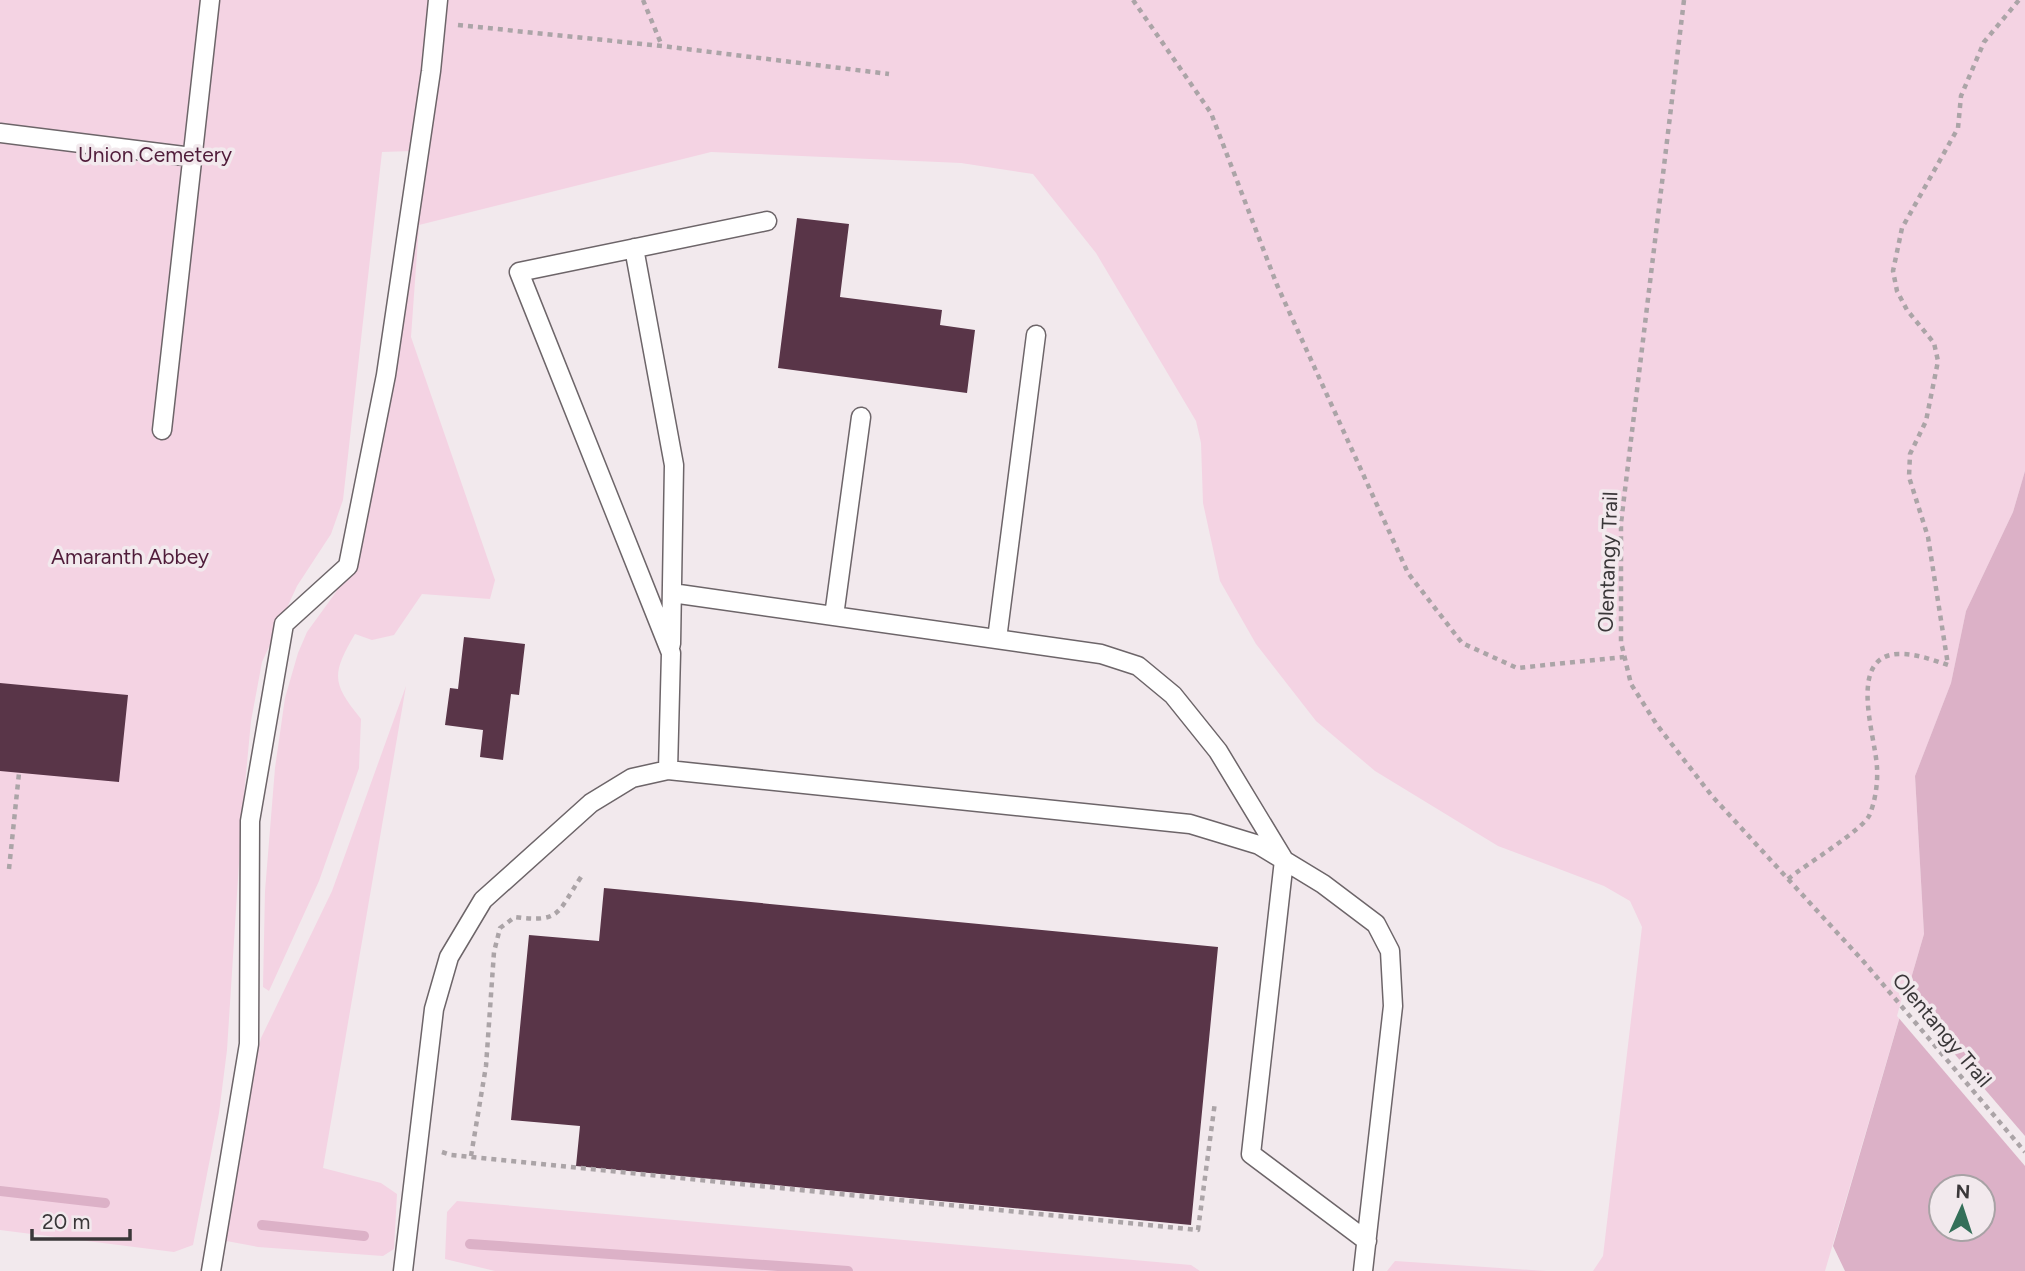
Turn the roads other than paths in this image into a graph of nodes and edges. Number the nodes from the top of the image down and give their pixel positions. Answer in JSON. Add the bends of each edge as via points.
{"nodes":[{"id":1,"x":210,"y":0,"type":"edge"},
{"id":2,"x":438,"y":0,"type":"edge"},
{"id":3,"x":0,"y":133,"type":"edge"},
{"id":4,"x":192,"y":157,"type":"junction"},
{"id":5,"x":767,"y":221,"type":"dead end"},
{"id":6,"x":634,"y":248,"type":"junction"},
{"id":7,"x":1036,"y":335,"type":"dead end"},
{"id":8,"x":861,"y":417,"type":"dead end"},
{"id":9,"x":162,"y":430,"type":"dead end"},
{"id":10,"x":672,"y":593,"type":"junction"},
{"id":11,"x":834,"y":616,"type":"junction"},
{"id":12,"x":997,"y":639,"type":"junction"},
{"id":13,"x":671,"y":653,"type":"junction"},
{"id":14,"x":668,"y":770,"type":"junction"},
{"id":15,"x":1284,"y":860,"type":"junction"},
{"id":16,"x":1367,"y":1241,"type":"junction"},
{"id":17,"x":211,"y":1271,"type":"edge"},
{"id":18,"x":403,"y":1271,"type":"edge"},
{"id":19,"x":1363,"y":1271,"type":"edge"}],
"edges":[{"from":1,"to":4,"type":"lane"},
{"from":2,"to":17,"type":"lane","via":[[386,376],[348,566],[285,624],[250,821],[249,1044]]},
{"from":3,"to":4,"type":"lane"},
{"from":4,"to":9,"type":"lane"},
{"from":5,"to":6,"type":"lane"},
{"from":6,"to":10,"type":"lane","via":[[674,465]]},
{"from":6,"to":13,"type":"lane","via":[[519,272]]},
{"from":7,"to":12,"type":"lane"},
{"from":8,"to":11,"type":"lane"},
{"from":10,"to":11,"type":"lane"},
{"from":10,"to":13,"type":"lane"},
{"from":11,"to":12,"type":"lane"},
{"from":12,"to":15,"type":"lane","via":[[1101,654],[1138,666],[1173,695],[1218,751]]},
{"from":13,"to":14,"type":"lane"},
{"from":14,"to":15,"type":"lane","via":[[1190,824],[1259,845]]},
{"from":14,"to":18,"type":"lane","via":[[632,778],[591,803],[483,900],[449,957],[434,1009]]},
{"from":15,"to":16,"type":"lane","via":[[1376,924],[1390,951],[1393,1006]]},
{"from":15,"to":16,"type":"lane","via":[[1251,1154]]},
{"from":16,"to":19,"type":"lane"}]}
